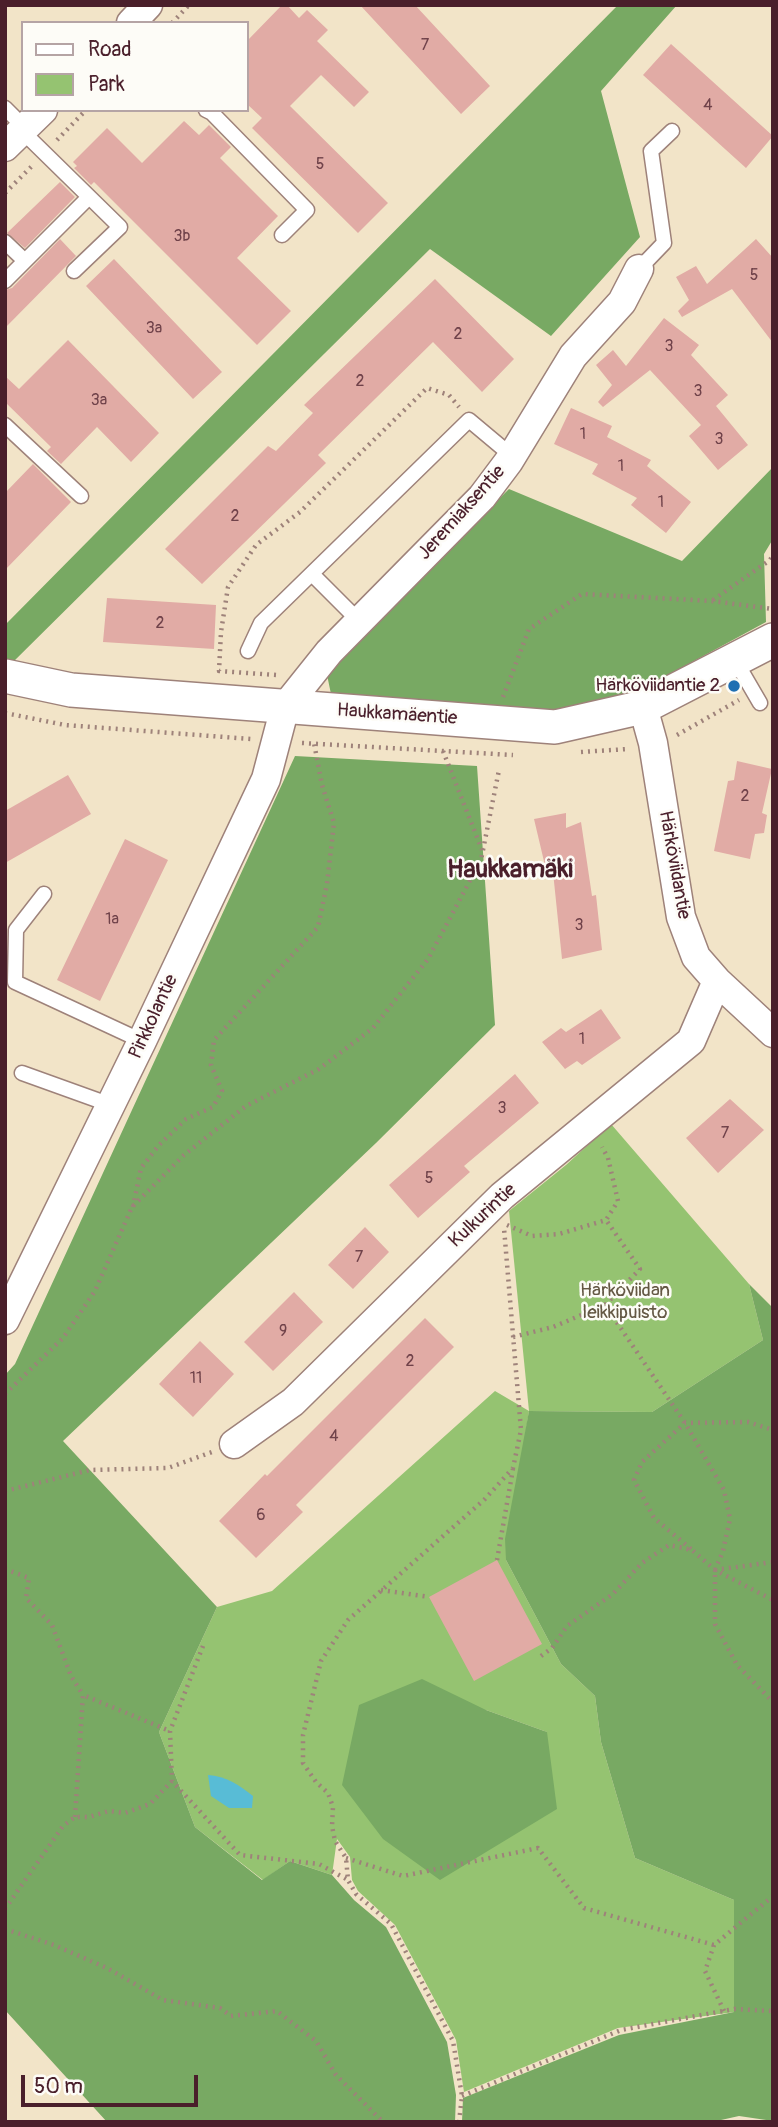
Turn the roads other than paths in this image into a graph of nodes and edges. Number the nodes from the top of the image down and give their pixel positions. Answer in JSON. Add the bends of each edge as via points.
{"nodes":[{"id":1,"x":148,"y":5,"type":"edge"},
{"id":2,"x":133,"y":21,"type":"edge"},
{"id":3,"x":5,"y":108,"type":"edge"},
{"id":4,"x":210,"y":112,"type":"edge"},
{"id":5,"x":24,"y":129,"type":"edge"},
{"id":6,"x":672,"y":131,"type":"dead end"},
{"id":7,"x":89,"y":197,"type":"junction"},
{"id":8,"x":282,"y":235,"type":"dead end"},
{"id":9,"x":5,"y":242,"type":"edge"},
{"id":10,"x":25,"y":261,"type":"junction"},
{"id":11,"x":639,"y":269,"type":"joint"},
{"id":12,"x":74,"y":271,"type":"dead end"},
{"id":13,"x":5,"y":281,"type":"edge"},
{"id":14,"x":5,"y":425,"type":"edge"},
{"id":15,"x":512,"y":456,"type":"junction"},
{"id":16,"x":81,"y":496,"type":"dead end"},
{"id":17,"x":312,"y":574,"type":"junction"},
{"id":18,"x":359,"y":621,"type":"junction"},
{"id":19,"x":773,"y":640,"type":"edge"},
{"id":20,"x":248,"y":651,"type":"dead end"},
{"id":21,"x":735,"y":660,"type":"junction"},
{"id":22,"x":5,"y":676,"type":"edge"},
{"id":23,"x":757,"y":697,"type":"road end"},
{"id":24,"x":285,"y":707,"type":"junction"},
{"id":25,"x":643,"y":707,"type":"junction"},
{"id":26,"x":44,"y":894,"type":"dead end"},
{"id":27,"x":10,"y":980,"type":"edge"},
{"id":28,"x":717,"y":981,"type":"junction"},
{"id":29,"x":773,"y":1033,"type":"edge"},
{"id":30,"x":142,"y":1041,"type":"junction"},
{"id":31,"x":22,"y":1073,"type":"dead end"},
{"id":32,"x":111,"y":1105,"type":"junction"},
{"id":33,"x":13,"y":1283,"type":"edge"},
{"id":34,"x":5,"y":1320,"type":"edge"},
{"id":35,"x":234,"y":1444,"type":"road end"}],
"edges":[{"from":1,"to":2,"type":"street"},
{"from":3,"to":5,"type":"lane"},
{"from":4,"to":8,"type":"lane","via":[[307,210]]},
{"from":5,"to":7,"type":"lane"},
{"from":6,"to":11,"type":"lane","via":[[651,151],[664,243]]},
{"from":7,"to":10,"type":"lane"},
{"from":7,"to":12,"type":"lane","via":[[120,227]]},
{"from":9,"to":10,"type":"lane"},
{"from":10,"to":13,"type":"lane"},
{"from":11,"to":15,"type":"street","name":"Jeremiaksentie","via":[[622,302],[573,356]]},
{"from":14,"to":16,"type":"lane"},
{"from":15,"to":17,"type":"lane","via":[[469,420]]},
{"from":15,"to":18,"type":"street","name":"Jeremiaksentie","via":[[482,497]]},
{"from":17,"to":18,"type":"lane"},
{"from":17,"to":20,"type":"lane","via":[[261,623]]},
{"from":18,"to":24,"type":"street","name":"Jeremiaksentie"},
{"from":19,"to":21,"type":"street","name":"Haukkamäentie"},
{"from":21,"to":23,"type":"lane"},
{"from":21,"to":25,"type":"street","name":"Haukkamäentie"},
{"from":22,"to":24,"type":"street","name":"Haukkamäentie","via":[[71,690]]},
{"from":24,"to":25,"type":"street","name":"Haukkamäentie","via":[[555,727]]},
{"from":24,"to":30,"type":"street","name":"Pirkkolantie","via":[[266,779]]},
{"from":25,"to":28,"type":"street","name":"Härköviidantie","via":[[681,917],[696,957]]},
{"from":26,"to":27,"type":"lane","via":[[16,930]]},
{"from":27,"to":30,"type":"lane"},
{"from":28,"to":29,"type":"street","name":"Härköviidantie"},
{"from":28,"to":35,"type":"street","name":"Kulkurintie","via":[[691,1041],[502,1196],[293,1402]]},
{"from":30,"to":32,"type":"street","name":"Pirkkolantie"},
{"from":31,"to":32,"type":"lane"},
{"from":32,"to":33,"type":"street","name":"Pirkkolantie"},
{"from":33,"to":34,"type":"street","name":"Pirkkolantie"}]}
